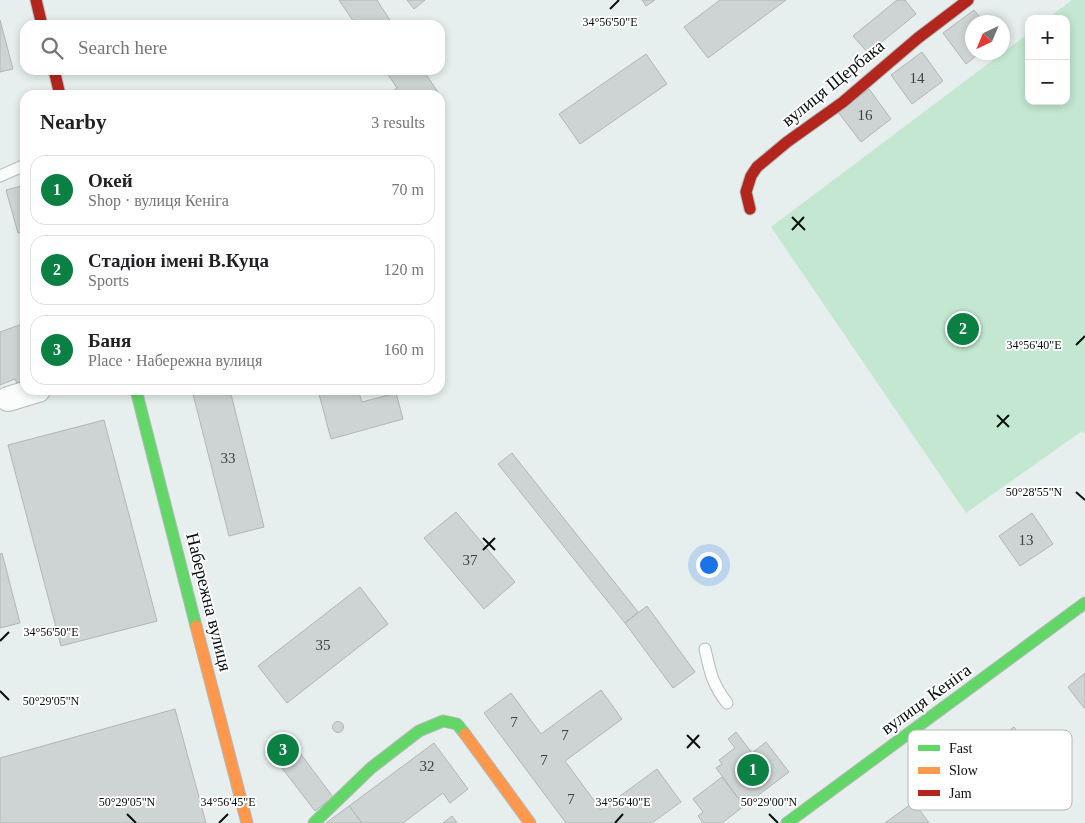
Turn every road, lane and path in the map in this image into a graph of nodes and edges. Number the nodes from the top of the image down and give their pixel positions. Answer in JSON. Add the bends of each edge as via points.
{"nodes":[{"id":1,"x":36,"y":0,"type":"edge"},
{"id":2,"x":968,"y":0,"type":"edge"},
{"id":3,"x":41,"y":20,"type":"edge"},
{"id":4,"x":55,"y":75,"type":"edge"},
{"id":5,"x":59,"y":90,"type":"edge"},
{"id":6,"x":20,"y":167,"type":"edge"},
{"id":7,"x":0,"y":176,"type":"edge"},
{"id":8,"x":750,"y":209,"type":"dead end"},
{"id":9,"x":21,"y":395,"type":"edge"},
{"id":10,"x":137,"y":395,"type":"edge"},
{"id":11,"x":8,"y":399,"type":"dead end"},
{"id":12,"x":1085,"y":603,"type":"edge"},
{"id":13,"x":705,"y":649,"type":"dead end"},
{"id":14,"x":726,"y":702,"type":"dead end"},
{"id":15,"x":913,"y":730,"type":"edge"},
{"id":16,"x":908,"y":734,"type":"edge"},
{"id":17,"x":247,"y":823,"type":"edge"},
{"id":18,"x":314,"y":823,"type":"edge"},
{"id":19,"x":530,"y":823,"type":"edge"},
{"id":20,"x":787,"y":823,"type":"edge"}],
"edges":[{"from":1,"to":3,"type":"main road"},
{"from":2,"to":8,"type":"main road","name":"вулиця Щербака","via":[[758,167],[746,192]]},
{"from":4,"to":5,"type":"main road"},
{"from":6,"to":7,"type":"lane"},
{"from":9,"to":11,"type":"street"},
{"from":10,"to":17,"type":"main road","name":"Набережна вулиця"},
{"from":12,"to":15,"type":"main road","name":"вулиця Кеніга"},
{"from":13,"to":14,"type":"lane","via":[[713,682]]},
{"from":16,"to":20,"type":"main road","name":"вулиця Кеніга"},
{"from":18,"to":19,"type":"main road","via":[[371,768],[418,731],[442,721],[457,724]]}]}
